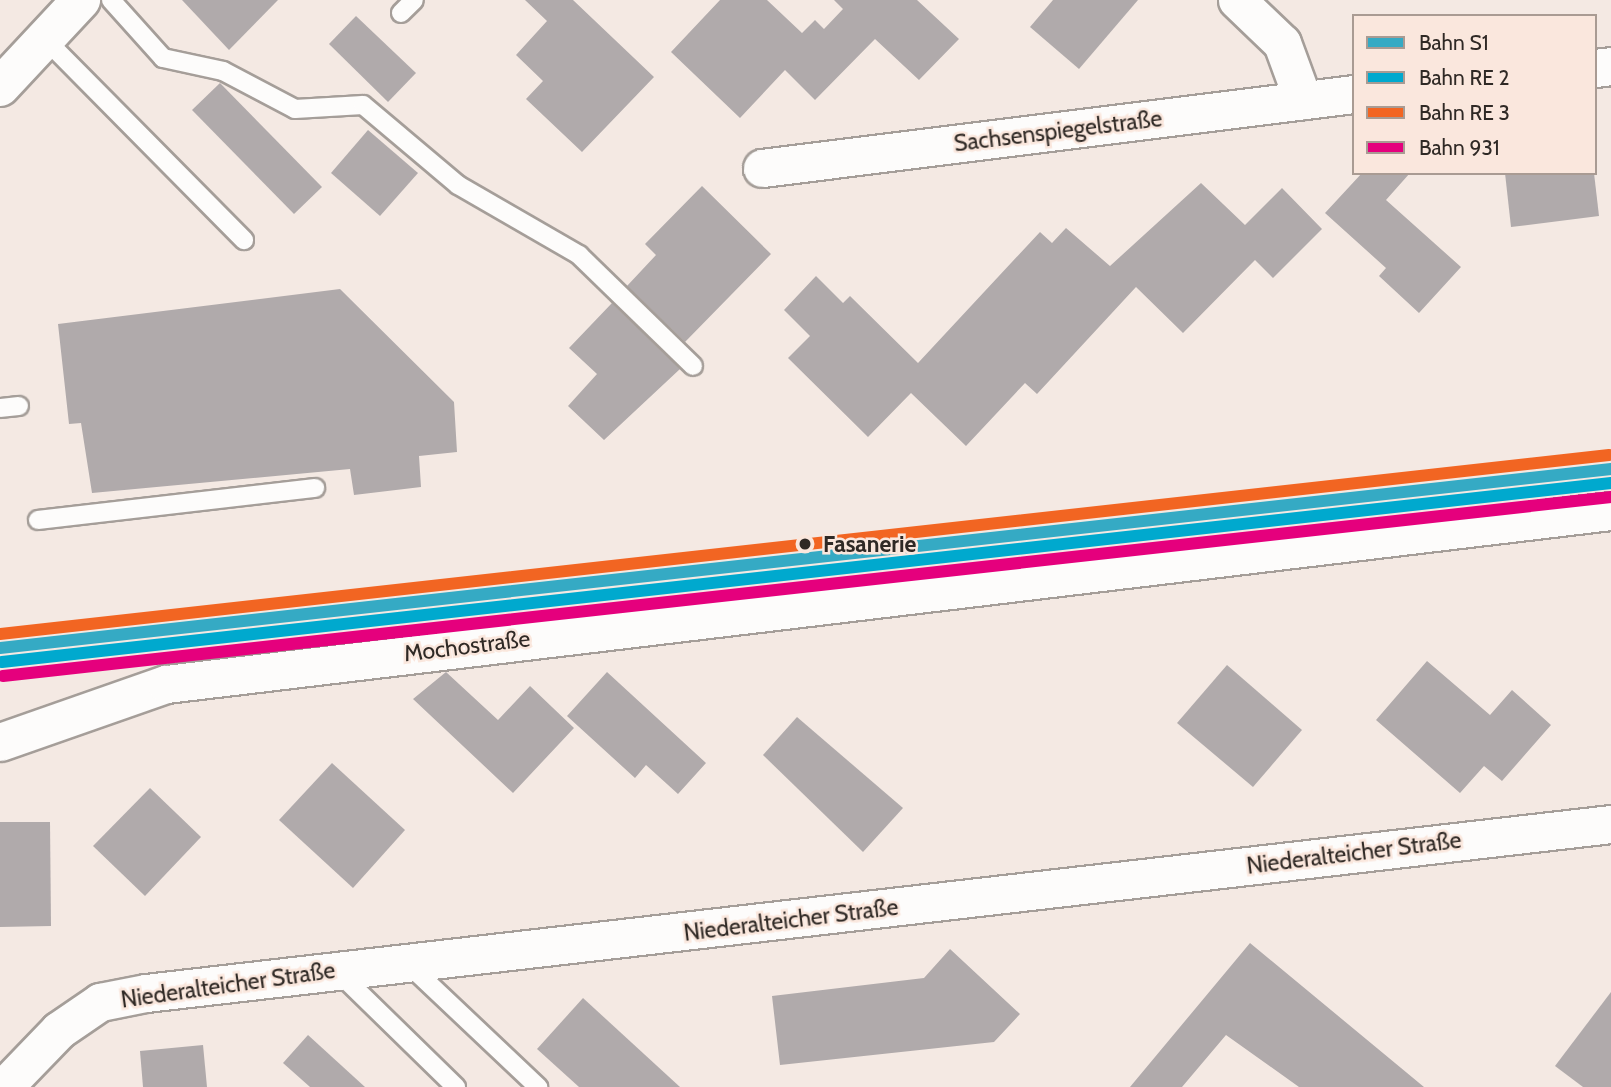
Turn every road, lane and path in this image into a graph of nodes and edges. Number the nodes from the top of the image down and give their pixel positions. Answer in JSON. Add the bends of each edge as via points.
{"nodes":[{"id":1,"x":81,"y":0,"type":"edge"},
{"id":2,"x":111,"y":0,"type":"edge"},
{"id":3,"x":1237,"y":0,"type":"edge"},
{"id":4,"x":45,"y":39,"type":"junction"},
{"id":5,"x":0,"y":87,"type":"edge"},
{"id":6,"x":1352,"y":94,"type":"edge"},
{"id":7,"x":1303,"y":100,"type":"junction"},
{"id":8,"x":762,"y":168,"type":"dead end"},
{"id":9,"x":244,"y":240,"type":"dead end"},
{"id":10,"x":693,"y":366,"type":"dead end"},
{"id":11,"x":19,"y":406,"type":"dead end"},
{"id":12,"x":0,"y":408,"type":"edge"},
{"id":13,"x":314,"y":488,"type":"dead end"},
{"id":14,"x":1611,"y":511,"type":"edge"},
{"id":15,"x":38,"y":520,"type":"dead end"},
{"id":16,"x":0,"y":742,"type":"edge"},
{"id":17,"x":1611,"y":824,"type":"edge"},
{"id":18,"x":409,"y":965,"type":"junction"},
{"id":19,"x":335,"y":970,"type":"junction"},
{"id":20,"x":4,"y":1087,"type":"edge"},
{"id":21,"x":456,"y":1087,"type":"edge"},
{"id":22,"x":538,"y":1087,"type":"edge"}],
"edges":[{"from":1,"to":4,"type":"main road"},
{"from":2,"to":10,"type":"lane","via":[[163,58],[223,71],[295,109],[363,105],[458,185],[579,255]]},
{"from":3,"to":7,"type":"street","via":[[1282,43]]},
{"from":4,"to":5,"type":"main road"},
{"from":4,"to":9,"type":"lane"},
{"from":6,"to":7,"type":"street","name":"Sachsenspiegelstraße"},
{"from":7,"to":8,"type":"street","name":"Sachsenspiegelstraße"},
{"from":11,"to":12,"type":"lane"},
{"from":13,"to":15,"type":"lane"},
{"from":14,"to":16,"type":"street","name":"Mochostraße","via":[[166,684]]},
{"from":17,"to":18,"type":"street","name":"Niederalteicher Straße"},
{"from":18,"to":19,"type":"street","name":"Niederalteicher Straße"},
{"from":18,"to":22,"type":"lane"},
{"from":19,"to":20,"type":"street","name":"Niederalteicher Straße","via":[[100,1002],[60,1030]]},
{"from":19,"to":21,"type":"lane"}]}
